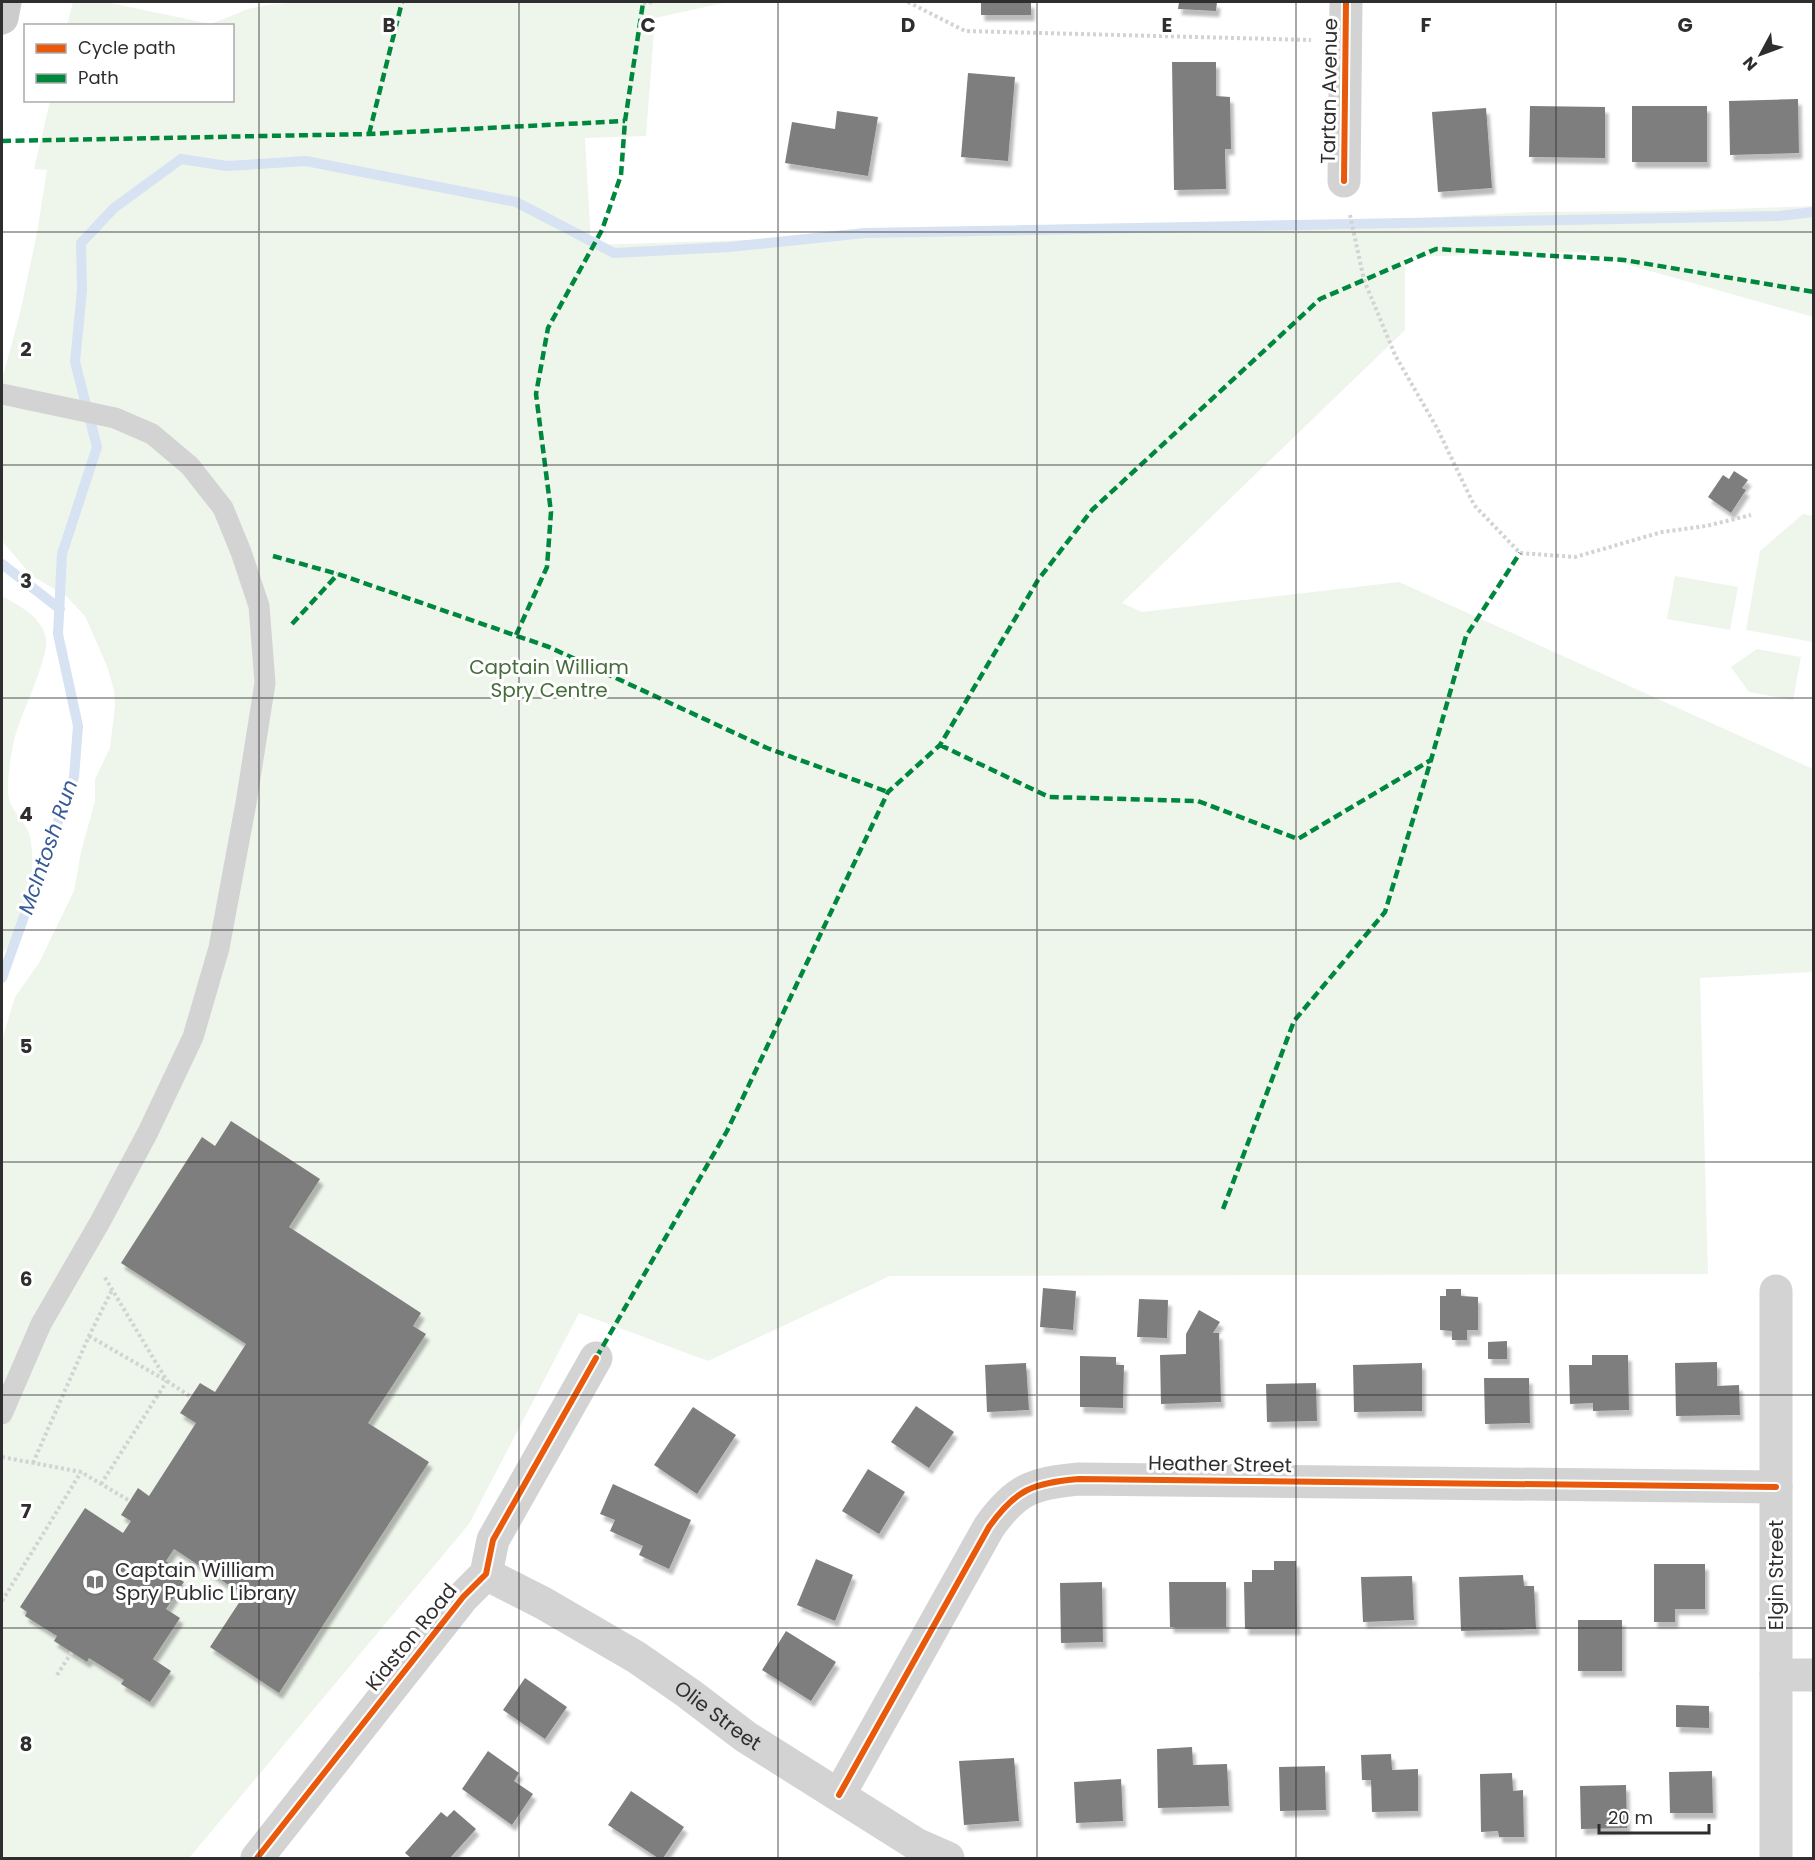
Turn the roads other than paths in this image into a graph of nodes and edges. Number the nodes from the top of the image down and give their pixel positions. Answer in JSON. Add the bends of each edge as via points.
{"nodes":[{"id":1,"x":5,"y":2,"type":"edge"},
{"id":2,"x":1346,"y":2,"type":"edge"},
{"id":3,"x":2,"y":18,"type":"edge"},
{"id":4,"x":1344,"y":181,"type":"dead end"},
{"id":5,"x":2,"y":394,"type":"edge"},
{"id":6,"x":1776,"y":1292,"type":"dead end"},
{"id":7,"x":596,"y":1358,"type":"dead end"},
{"id":8,"x":2,"y":1414,"type":"edge"},
{"id":9,"x":1776,"y":1487,"type":"junction"},
{"id":10,"x":486,"y":1574,"type":"junction"},
{"id":11,"x":1776,"y":1674,"type":"junction"},
{"id":12,"x":1814,"y":1675,"type":"edge"},
{"id":13,"x":839,"y":1795,"type":"junction"},
{"id":14,"x":257,"y":1858,"type":"edge"},
{"id":15,"x":948,"y":1858,"type":"edge"},
{"id":16,"x":1776,"y":1858,"type":"edge"}],
"edges":[{"from":1,"to":3,"type":"main road"},
{"from":2,"to":4,"type":"street","name":"Tartan Avenue"},
{"from":5,"to":8,"type":"lane","via":[[115,418],[152,434],[190,466],[224,507],[241,552],[259,606],[265,683],[219,948],[193,1037],[148,1132],[40,1324]]},
{"from":6,"to":9,"type":"street","name":"Elgin Street"},
{"from":7,"to":10,"type":"street","via":[[493,1540]]},
{"from":9,"to":11,"type":"street","name":"Elgin Street"},
{"from":9,"to":13,"type":"street","name":"Heather Street","via":[[1079,1479],[1047,1482],[1024,1490],[989,1527]]},
{"from":10,"to":13,"type":"street","name":"Olie Street","via":[[636,1657],[746,1737]]},
{"from":10,"to":14,"type":"street","name":"Kidston Road","via":[[463,1597]]},
{"from":11,"to":12,"type":"street"},
{"from":11,"to":16,"type":"street","name":"Elgin Street"},
{"from":13,"to":15,"type":"street","name":"Olie Street","via":[[916,1844]]}]}
